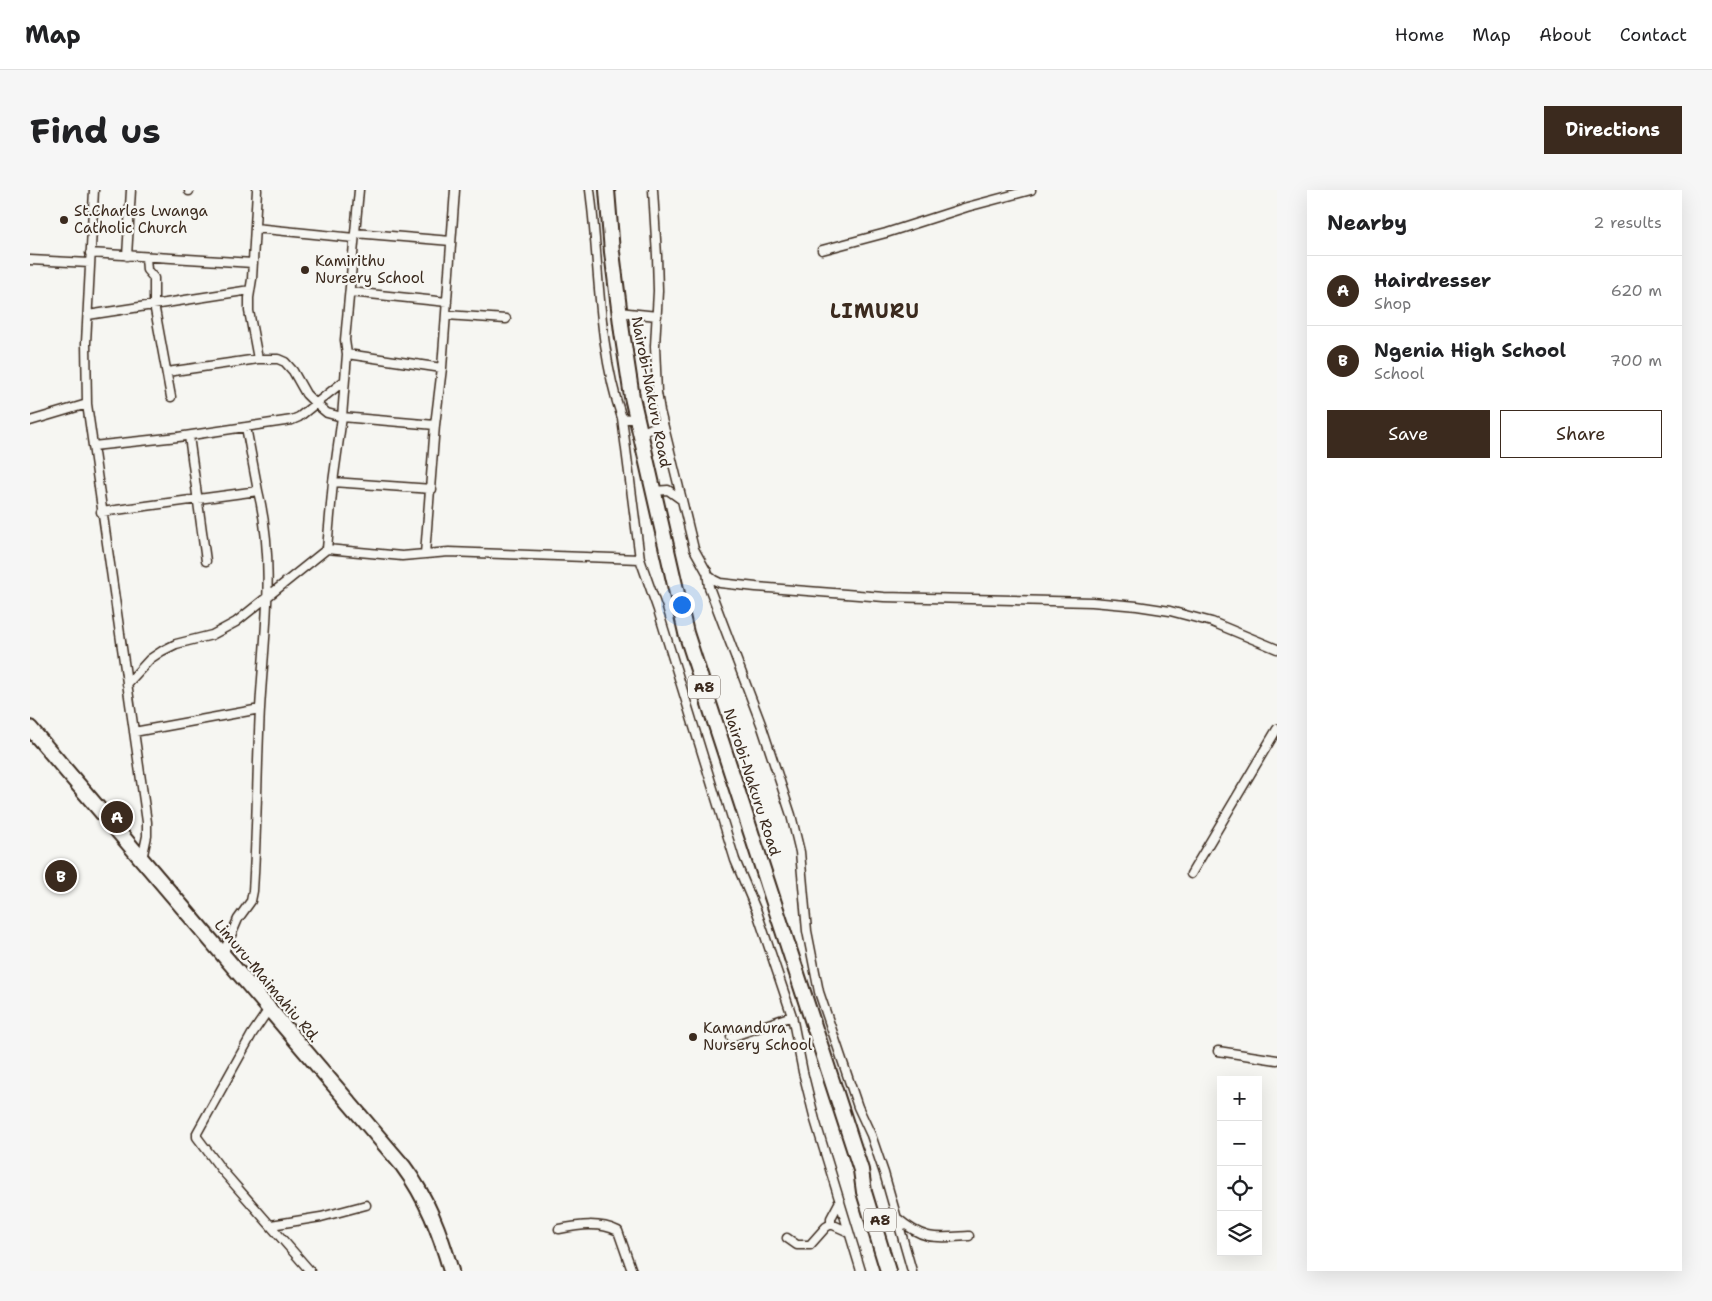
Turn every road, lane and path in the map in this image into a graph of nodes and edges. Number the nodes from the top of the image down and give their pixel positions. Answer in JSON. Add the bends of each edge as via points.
{"nodes":[{"id":1,"x":94,"y":190,"type":"edge"},
{"id":2,"x":131,"y":190,"type":"edge"},
{"id":3,"x":257,"y":190,"type":"edge"},
{"id":4,"x":359,"y":190,"type":"edge"},
{"id":5,"x":455,"y":190,"type":"edge"},
{"id":6,"x":590,"y":190,"type":"edge"},
{"id":7,"x":607,"y":190,"type":"edge"},
{"id":8,"x":653,"y":190,"type":"edge"},
{"id":9,"x":1031,"y":190,"type":"edge"},
{"id":10,"x":255,"y":228,"type":"junction"},
{"id":11,"x":354,"y":236,"type":"junction"},
{"id":12,"x":451,"y":241,"type":"junction"},
{"id":13,"x":822,"y":250,"type":"dead end"},
{"id":14,"x":90,"y":253,"type":"junction"},
{"id":15,"x":127,"y":256,"type":"junction"},
{"id":16,"x":146,"y":257,"type":"junction"},
{"id":17,"x":30,"y":260,"type":"edge"},
{"id":18,"x":90,"y":263,"type":"junction"},
{"id":19,"x":253,"y":263,"type":"junction"},
{"id":20,"x":250,"y":290,"type":"junction"},
{"id":21,"x":350,"y":292,"type":"junction"},
{"id":22,"x":447,"y":302,"type":"junction"},
{"id":23,"x":154,"y":304,"type":"junction"},
{"id":24,"x":619,"y":312,"type":"junction"},
{"id":25,"x":446,"y":315,"type":"junction"},
{"id":26,"x":88,"y":316,"type":"junction"},
{"id":27,"x":656,"y":316,"type":"junction"},
{"id":28,"x":506,"y":319,"type":"dead end"},
{"id":29,"x":347,"y":354,"type":"junction"},
{"id":30,"x":258,"y":359,"type":"junction"},
{"id":31,"x":442,"y":368,"type":"junction"},
{"id":32,"x":167,"y":372,"type":"junction"},
{"id":33,"x":344,"y":382,"type":"junction"},
{"id":34,"x":171,"y":397,"type":"dead end"},
{"id":35,"x":87,"y":404,"type":"junction"},
{"id":36,"x":316,"y":404,"type":"junction"},
{"id":37,"x":342,"y":417,"type":"junction"},
{"id":38,"x":622,"y":418,"type":"junction"},
{"id":39,"x":30,"y":421,"type":"edge"},
{"id":40,"x":663,"y":423,"type":"junction"},
{"id":41,"x":435,"y":425,"type":"junction"},
{"id":42,"x":639,"y":426,"type":"junction"},
{"id":43,"x":246,"y":427,"type":"junction"},
{"id":44,"x":189,"y":436,"type":"junction"},
{"id":45,"x":94,"y":446,"type":"junction"},
{"id":46,"x":333,"y":482,"type":"junction"},
{"id":47,"x":432,"y":489,"type":"junction"},
{"id":48,"x":258,"y":491,"type":"junction"},
{"id":49,"x":654,"y":491,"type":"junction"},
{"id":50,"x":198,"y":499,"type":"junction"},
{"id":51,"x":682,"y":500,"type":"junction"},
{"id":52,"x":101,"y":512,"type":"junction"},
{"id":53,"x":327,"y":549,"type":"junction"},
{"id":54,"x":425,"y":554,"type":"junction"},
{"id":55,"x":640,"y":559,"type":"junction"},
{"id":56,"x":206,"y":562,"type":"dead end"},
{"id":57,"x":707,"y":571,"type":"junction"},
{"id":58,"x":268,"y":597,"type":"junction"},
{"id":59,"x":1277,"y":648,"type":"edge"},
{"id":60,"x":127,"y":684,"type":"junction"},
{"id":61,"x":260,"y":709,"type":"junction"},
{"id":62,"x":30,"y":728,"type":"edge"},
{"id":63,"x":1277,"y":729,"type":"edge"},
{"id":64,"x":134,"y":732,"type":"junction"},
{"id":65,"x":142,"y":859,"type":"junction"},
{"id":66,"x":1191,"y":874,"type":"dead end"},
{"id":67,"x":223,"y":954,"type":"junction"},
{"id":68,"x":819,"y":992,"type":"junction"},
{"id":69,"x":805,"y":997,"type":"junction"},
{"id":70,"x":269,"y":1008,"type":"junction"},
{"id":71,"x":792,"y":1016,"type":"junction"},
{"id":72,"x":731,"y":1037,"type":"dead end"},
{"id":73,"x":1218,"y":1051,"type":"dead end"},
{"id":74,"x":1277,"y":1060,"type":"edge"},
{"id":75,"x":861,"y":1170,"type":"junction"},
{"id":76,"x":840,"y":1201,"type":"junction"},
{"id":77,"x":366,"y":1205,"type":"dead end"},
{"id":78,"x":897,"y":1218,"type":"junction"},
{"id":79,"x":830,"y":1224,"type":"junction"},
{"id":80,"x":271,"y":1226,"type":"junction"},
{"id":81,"x":560,"y":1229,"type":"dead end"},
{"id":82,"x":849,"y":1232,"type":"junction"},
{"id":83,"x":969,"y":1236,"type":"dead end"},
{"id":84,"x":787,"y":1238,"type":"dead end"},
{"id":85,"x":310,"y":1271,"type":"edge"},
{"id":86,"x":451,"y":1271,"type":"edge"},
{"id":87,"x":632,"y":1271,"type":"edge"},
{"id":88,"x":861,"y":1271,"type":"edge"},
{"id":89,"x":888,"y":1271,"type":"edge"},
{"id":90,"x":896,"y":1271,"type":"edge"},
{"id":91,"x":912,"y":1271,"type":"edge"}],
"edges":[{"from":1,"to":14,"type":"street"},
{"from":2,"to":15,"type":"street"},
{"from":3,"to":10,"type":"street"},
{"from":4,"to":11,"type":"street"},
{"from":5,"to":12,"type":"street"},
{"from":6,"to":38,"type":"street","via":[[607,354]]},
{"from":7,"to":24,"type":"highway","name":"Nairobi-Nakuru Road","number":"A8"},
{"from":8,"to":27,"type":"street","via":[[658,256]]},
{"from":9,"to":13,"type":"street"},
{"from":10,"to":11,"type":"street"},
{"from":10,"to":19,"type":"street"},
{"from":11,"to":12,"type":"street"},
{"from":11,"to":21,"type":"street"},
{"from":12,"to":22,"type":"street"},
{"from":14,"to":15,"type":"street"},
{"from":14,"to":18,"type":"street"},
{"from":15,"to":16,"type":"street"},
{"from":16,"to":19,"type":"street"},
{"from":16,"to":23,"type":"street","via":[[147,270],[154,278]]},
{"from":17,"to":18,"type":"street"},
{"from":18,"to":26,"type":"street"},
{"from":19,"to":20,"type":"street"},
{"from":20,"to":23,"type":"street"},
{"from":20,"to":30,"type":"street","via":[[249,311]]},
{"from":21,"to":22,"type":"street"},
{"from":21,"to":29,"type":"street","via":[[345,340]]},
{"from":22,"to":25,"type":"street"},
{"from":23,"to":26,"type":"street"},
{"from":23,"to":32,"type":"street"},
{"from":24,"to":27,"type":"street"},
{"from":24,"to":42,"type":"highway","name":"Nairobi-Nakuru Road","number":"A8"},
{"from":25,"to":28,"type":"street"},
{"from":25,"to":31,"type":"street"},
{"from":26,"to":35,"type":"street"},
{"from":27,"to":40,"type":"street","via":[[657,393]]},
{"from":29,"to":31,"type":"street"},
{"from":29,"to":33,"type":"street"},
{"from":30,"to":32,"type":"street"},
{"from":30,"to":36,"type":"street","via":[[285,362]]},
{"from":31,"to":41,"type":"street"},
{"from":32,"to":34,"type":"street"},
{"from":33,"to":36,"type":"street"},
{"from":33,"to":37,"type":"street"},
{"from":35,"to":39,"type":"street"},
{"from":35,"to":45,"type":"street"},
{"from":36,"to":37,"type":"street","via":[[327,414]]},
{"from":36,"to":43,"type":"street","via":[[292,420]]},
{"from":37,"to":41,"type":"street"},
{"from":37,"to":46,"type":"street"},
{"from":38,"to":42,"type":"street"},
{"from":38,"to":55,"type":"street"},
{"from":40,"to":42,"type":"street"},
{"from":40,"to":51,"type":"street"},
{"from":41,"to":47,"type":"street"},
{"from":42,"to":49,"type":"highway","name":"Nairobi-Nakuru Road","number":"A8"},
{"from":43,"to":44,"type":"street"},
{"from":43,"to":48,"type":"street"},
{"from":44,"to":45,"type":"street"},
{"from":44,"to":50,"type":"street"},
{"from":45,"to":52,"type":"street"},
{"from":46,"to":47,"type":"street"},
{"from":46,"to":53,"type":"street"},
{"from":47,"to":54,"type":"street"},
{"from":48,"to":50,"type":"street"},
{"from":48,"to":58,"type":"street","via":[[267,537]]},
{"from":49,"to":51,"type":"street","via":[[668,490]]},
{"from":49,"to":69,"type":"highway","name":"Nairobi-Nakuru Road","number":"A8","via":[[686,633]]},
{"from":50,"to":52,"type":"street"},
{"from":50,"to":56,"type":"street"},
{"from":51,"to":57,"type":"street","via":[[694,548]]},
{"from":52,"to":60,"type":"street"},
{"from":53,"to":54,"type":"street","via":[[392,556]]},
{"from":53,"to":58,"type":"street"},
{"from":54,"to":55,"type":"street","via":[[449,552]]},
{"from":55,"to":71,"type":"street","via":[[735,860],[757,912]]},
{"from":57,"to":59,"type":"street","via":[[720,583],[764,588],[884,597],[1136,606],[1212,622]]},
{"from":57,"to":68,"type":"street","via":[[709,587],[761,724],[791,815],[800,852],[807,931]]},
{"from":58,"to":60,"type":"street","via":[[222,631],[162,651]]},
{"from":58,"to":61,"type":"street"},
{"from":60,"to":64,"type":"street"},
{"from":61,"to":64,"type":"street"},
{"from":61,"to":67,"type":"street","via":[[254,891]]},
{"from":62,"to":65,"type":"highway","name":"Limuru-Maimahiu Rd."},
{"from":63,"to":66,"type":"street"},
{"from":64,"to":65,"type":"street","via":[[147,822]]},
{"from":65,"to":67,"type":"highway","name":"Limuru-Maimahiu Rd."},
{"from":67,"to":70,"type":"highway","name":"Limuru-Maimahiu Rd."},
{"from":68,"to":69,"type":"street"},
{"from":68,"to":78,"type":"street"},
{"from":69,"to":75,"type":"highway","name":"Nairobi-Nakuru Road","number":"A8"},
{"from":70,"to":80,"type":"street","via":[[197,1137]]},
{"from":70,"to":86,"type":"highway","name":"Limuru-Maimahiu Rd.","via":[[415,1182],[438,1230]]},
{"from":71,"to":72,"type":"street"},
{"from":71,"to":76,"type":"street","via":[[803,1072]]},
{"from":73,"to":74,"type":"street"},
{"from":75,"to":89,"type":"highway","name":"Nairobi-Nakuru Road","number":"A8","via":[[864,1192]]},
{"from":75,"to":90,"type":"highway","name":"Nairobi-Nakuru Road","number":"A8","via":[[871,1189]]},
{"from":76,"to":79,"type":"street"},
{"from":76,"to":82,"type":"street"},
{"from":77,"to":80,"type":"street"},
{"from":78,"to":83,"type":"street","via":[[927,1237]]},
{"from":78,"to":91,"type":"street"},
{"from":79,"to":82,"type":"street"},
{"from":79,"to":84,"type":"street","via":[[810,1244],[797,1245]]},
{"from":80,"to":85,"type":"street"},
{"from":81,"to":87,"type":"street","via":[[606,1225],[618,1231]]},
{"from":82,"to":88,"type":"street"}]}
